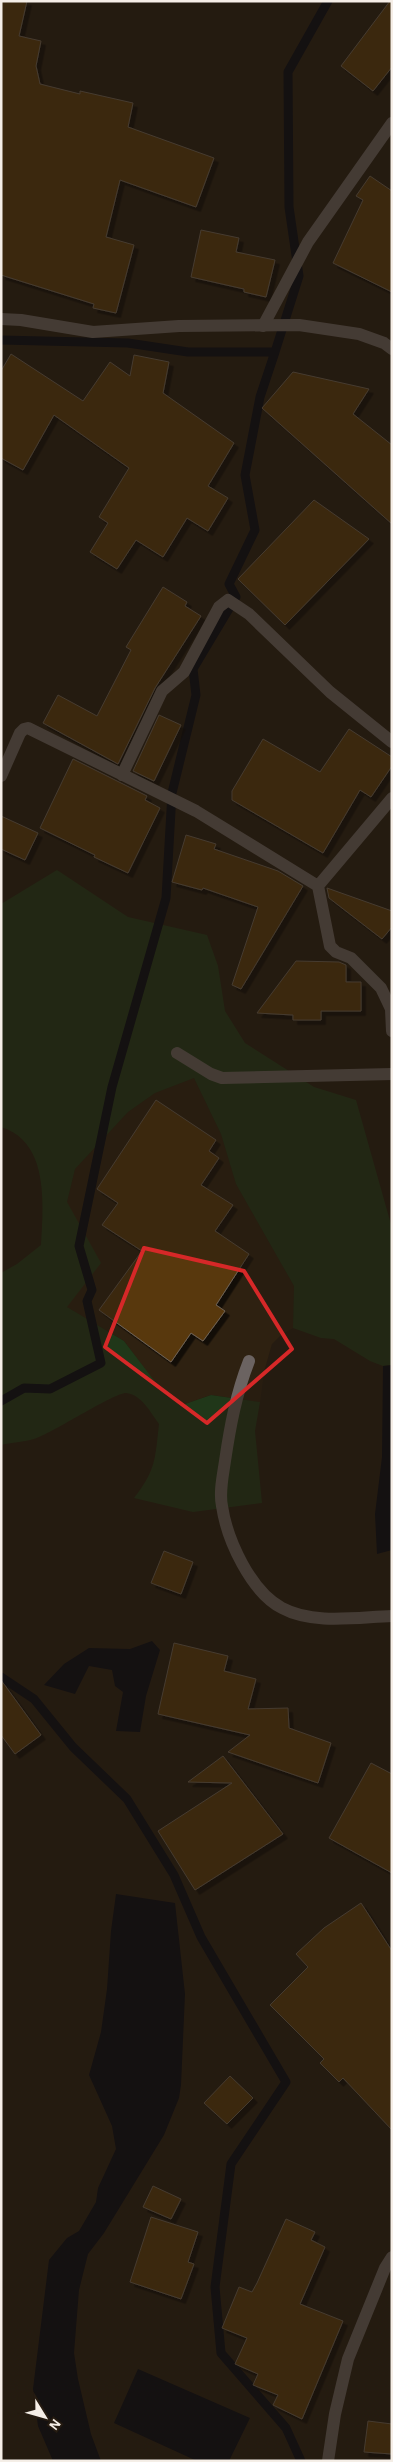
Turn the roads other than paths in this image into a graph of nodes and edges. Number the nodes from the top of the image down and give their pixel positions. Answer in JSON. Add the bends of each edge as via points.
{"nodes":[{"id":1,"x":392,"y":123,"type":"edge"},
{"id":2,"x":1,"y":319,"type":"edge"},
{"id":3,"x":268,"y":326,"type":"junction"},
{"id":4,"x":392,"y":349,"type":"edge"},
{"id":5,"x":392,"y":742,"type":"edge"},
{"id":6,"x":122,"y":774,"type":"junction"},
{"id":7,"x":1,"y":776,"type":"edge"},
{"id":8,"x":392,"y":798,"type":"edge"},
{"id":9,"x":318,"y":886,"type":"junction"},
{"id":10,"x":392,"y":1031,"type":"edge"},
{"id":11,"x":178,"y":1054,"type":"dead end"},
{"id":12,"x":392,"y":1074,"type":"edge"},
{"id":13,"x":249,"y":1361,"type":"dead end"},
{"id":14,"x":392,"y":1616,"type":"edge"},
{"id":15,"x":392,"y":2257,"type":"edge"},
{"id":16,"x":328,"y":2461,"type":"edge"}],
"edges":[{"from":1,"to":3,"type":"street","via":[[308,242],[290,272]]},
{"from":2,"to":3,"type":"street","via":[[93,332],[179,326]]},
{"from":3,"to":4,"type":"street","via":[[299,325],[359,334]]},
{"from":5,"to":6,"type":"street","via":[[330,692],[234,602],[224,601],[184,672],[162,691]]},
{"from":6,"to":7,"type":"street","via":[[26,728],[20,733]]},
{"from":6,"to":9,"type":"street","via":[[196,812]]},
{"from":8,"to":9,"type":"street"},
{"from":9,"to":10,"type":"street","via":[[330,946],[351,958],[381,988],[391,1010]]},
{"from":11,"to":12,"type":"street","via":[[222,1078]]},
{"from":13,"to":14,"type":"street","via":[[232,1416],[221,1506],[232,1542],[247,1571],[263,1594],[282,1608],[302,1615],[326,1618]]},
{"from":15,"to":16,"type":"street","via":[[348,2359]]}]}
